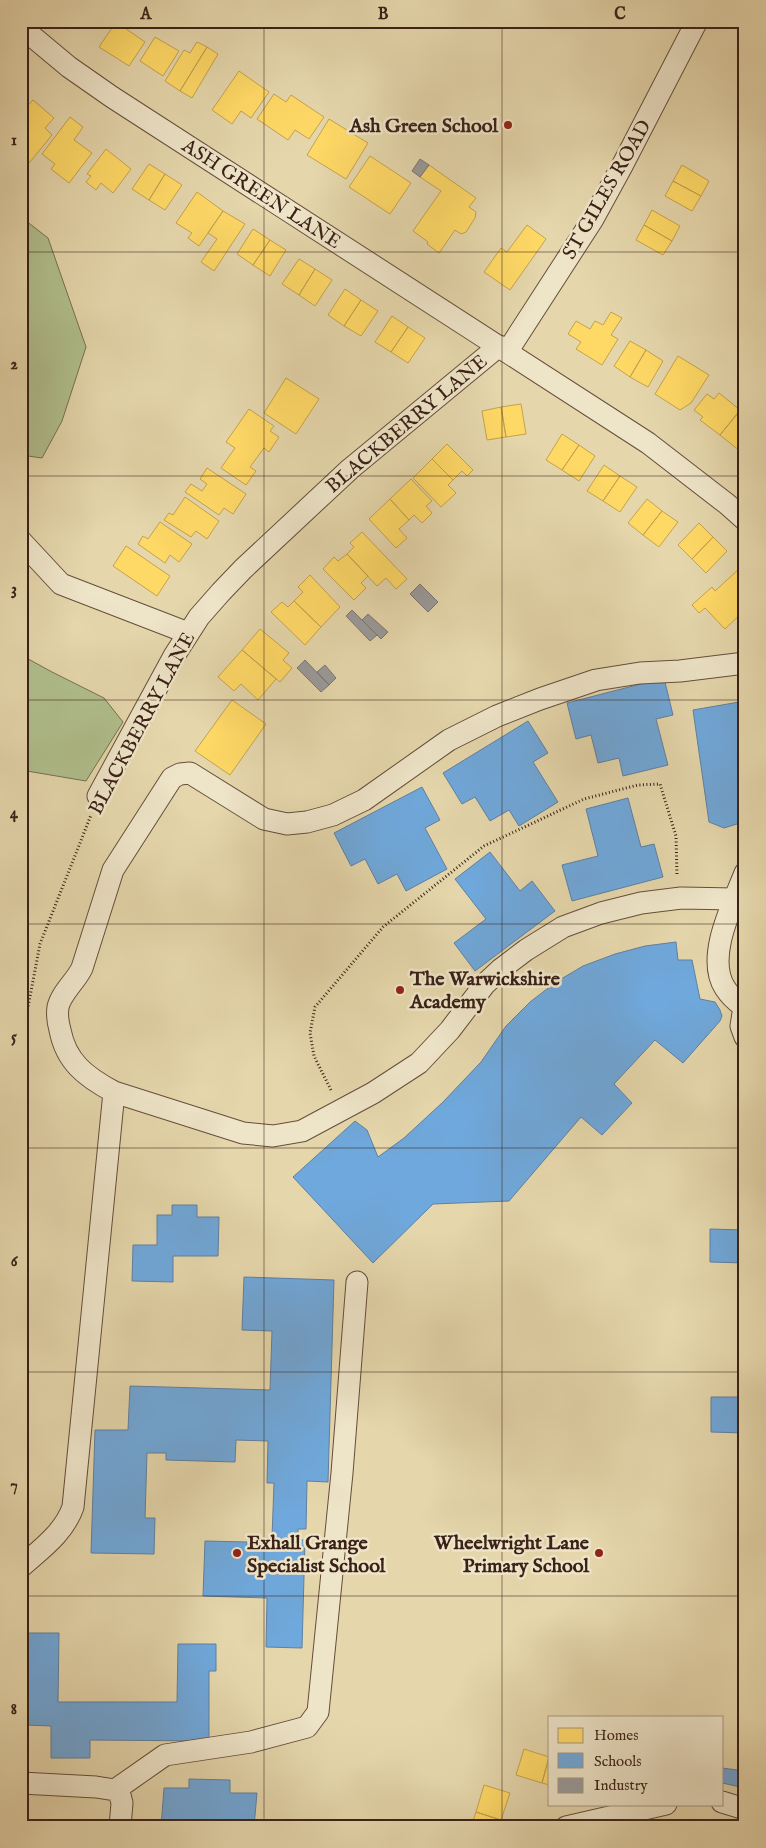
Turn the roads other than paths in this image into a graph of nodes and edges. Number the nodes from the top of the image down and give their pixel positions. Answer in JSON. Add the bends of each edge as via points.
{"nodes":[{"id":1,"x":696,"y":21,"type":"edge"},
{"id":2,"x":21,"y":28,"type":"edge"},
{"id":3,"x":503,"y":349,"type":"junction"},
{"id":4,"x":745,"y":520,"type":"edge"},
{"id":5,"x":21,"y":541,"type":"edge"},
{"id":6,"x":188,"y":633,"type":"junction"},
{"id":7,"x":745,"y":663,"type":"edge"},
{"id":8,"x":98,"y":796,"type":"road end"},
{"id":9,"x":745,"y":873,"type":"edge"},
{"id":10,"x":735,"y":899,"type":"junction"},
{"id":11,"x":744,"y":1007,"type":"edge"},
{"id":12,"x":745,"y":1037,"type":"edge"},
{"id":13,"x":114,"y":1092,"type":"junction"},
{"id":14,"x":357,"y":1282,"type":"dead end"},
{"id":15,"x":21,"y":1567,"type":"edge"},
{"id":16,"x":21,"y":1783,"type":"edge"},
{"id":17,"x":115,"y":1790,"type":"junction"},
{"id":18,"x":724,"y":1803,"type":"edge"},
{"id":19,"x":657,"y":1806,"type":"edge"},
{"id":20,"x":745,"y":1809,"type":"edge"},
{"id":21,"x":120,"y":1827,"type":"edge"},
{"id":22,"x":566,"y":1827,"type":"edge"}],
"edges":[{"from":1,"to":3,"type":"street","name":"ST GILES ROAD","via":[[593,219]]},
{"from":2,"to":3,"type":"street","name":"ASH GREEN LANE","via":[[112,97]]},
{"from":3,"to":4,"type":"street","name":"ASH GREEN LANE","via":[[648,443]]},
{"from":3,"to":6,"type":"street","name":"BLACKBERRY LANE","via":[[399,426],[316,500],[242,569]]},
{"from":5,"to":6,"type":"street","via":[[61,584]]},
{"from":6,"to":8,"type":"street","name":"BLACKBERRY LANE"},
{"from":7,"to":13,"type":"street","via":[[596,680],[540,698],[450,740],[364,800],[333,815],[307,822],[287,824],[264,819],[190,773],[172,778],[113,870],[82,968],[58,1007],[58,1023],[67,1055],[94,1081]]},
{"from":9,"to":10,"type":"street"},
{"from":10,"to":11,"type":"street","via":[[717,962],[725,988]]},
{"from":10,"to":13,"type":"street","via":[[681,898],[641,903],[601,913],[562,928],[526,950],[485,984],[420,1063],[342,1111],[302,1131],[273,1136],[243,1133]]},
{"from":11,"to":12,"type":"street","via":[[742,1026]]},
{"from":13,"to":15,"type":"street","via":[[73,1507],[58,1533]]},
{"from":14,"to":17,"type":"street","via":[[318,1712],[307,1727],[251,1742],[165,1754]]},
{"from":16,"to":17,"type":"street"},
{"from":17,"to":21,"type":"street","via":[[122,1803]]},
{"from":18,"to":20,"type":"street"},
{"from":19,"to":22,"type":"street"}]}
